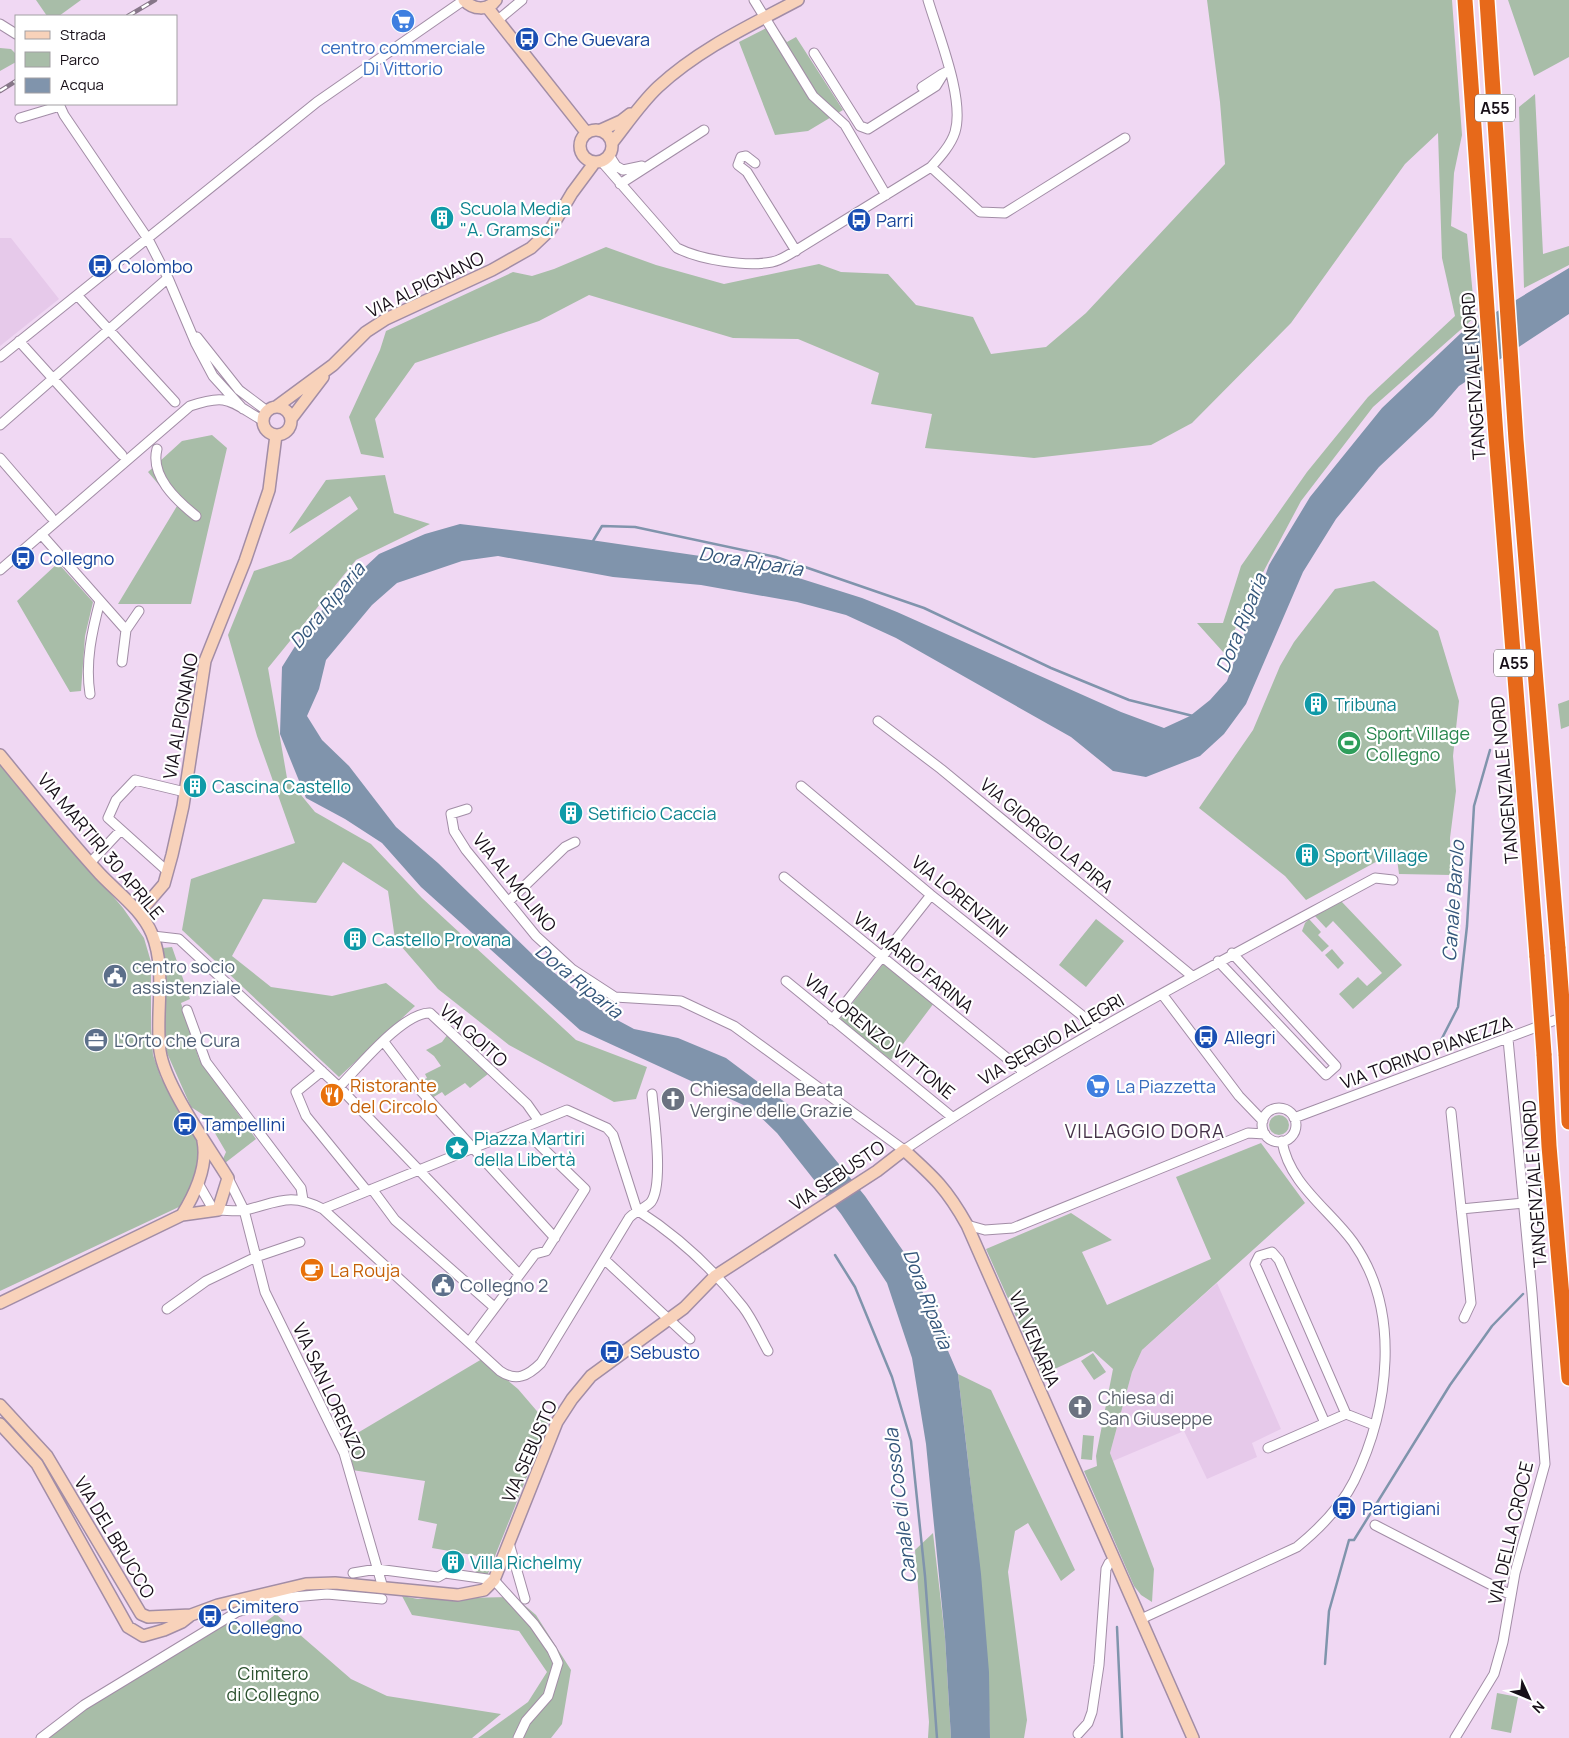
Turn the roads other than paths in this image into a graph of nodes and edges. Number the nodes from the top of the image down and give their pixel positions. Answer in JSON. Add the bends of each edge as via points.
{"nodes":[{"id":1,"x":464,"y":0,"type":"edge"},
{"id":2,"x":522,"y":0,"type":"edge"},
{"id":3,"x":754,"y":0,"type":"edge"},
{"id":4,"x":798,"y":0,"type":"edge"},
{"id":5,"x":928,"y":0,"type":"edge"},
{"id":6,"x":1465,"y":0,"type":"edge"},
{"id":7,"x":1487,"y":0,"type":"edge"},
{"id":8,"x":492,"y":4,"type":"edge"},
{"id":9,"x":765,"y":17,"type":"junction"},
{"id":10,"x":498,"y":20,"type":"junction"},
{"id":11,"x":0,"y":24,"type":"edge"},
{"id":12,"x":15,"y":33,"type":"edge"},
{"id":13,"x":814,"y":53,"type":"dead end"},
{"id":14,"x":947,"y":72,"type":"junction"},
{"id":15,"x":922,"y":87,"type":"dead end"},
{"id":16,"x":644,"y":102,"type":"junction"},
{"id":17,"x":60,"y":105,"type":"edge"},
{"id":18,"x":20,"y":118,"type":"dead end"},
{"id":19,"x":601,"y":130,"type":"junction"},
{"id":20,"x":704,"y":130,"type":"dead end"},
{"id":21,"x":586,"y":132,"type":"junction"},
{"id":22,"x":1125,"y":138,"type":"dead end"},
{"id":23,"x":612,"y":143,"type":"junction"},
{"id":24,"x":584,"y":157,"type":"junction"},
{"id":25,"x":602,"y":159,"type":"junction"},
{"id":26,"x":652,"y":162,"type":"junction"},
{"id":27,"x":755,"y":163,"type":"dead end"},
{"id":28,"x":931,"y":167,"type":"junction"},
{"id":29,"x":620,"y":184,"type":"junction"},
{"id":30,"x":572,"y":193,"type":"junction"},
{"id":31,"x":886,"y":195,"type":"junction"},
{"id":32,"x":148,"y":239,"type":"junction"},
{"id":33,"x":796,"y":251,"type":"junction"},
{"id":34,"x":168,"y":278,"type":"junction"},
{"id":35,"x":77,"y":295,"type":"junction"},
{"id":36,"x":190,"y":328,"type":"junction"},
{"id":37,"x":108,"y":330,"type":"junction"},
{"id":38,"x":19,"y":341,"type":"junction"},
{"id":39,"x":0,"y":357,"type":"edge"},
{"id":40,"x":333,"y":365,"type":"junction"},
{"id":41,"x":52,"y":379,"type":"junction"},
{"id":42,"x":175,"y":402,"type":"dead end"},
{"id":43,"x":243,"y":409,"type":"junction"},
{"id":44,"x":268,"y":412,"type":"junction"},
{"id":45,"x":291,"y":419,"type":"junction"},
{"id":46,"x":0,"y":425,"type":"edge"},
{"id":47,"x":276,"y":436,"type":"junction"},
{"id":48,"x":157,"y":449,"type":"dead end"},
{"id":49,"x":122,"y":455,"type":"dead end"},
{"id":50,"x":0,"y":458,"type":"edge"},
{"id":51,"x":196,"y":516,"type":"dead end"},
{"id":52,"x":51,"y":517,"type":"dead end"},
{"id":53,"x":41,"y":534,"type":"junction"},
{"id":54,"x":0,"y":570,"type":"edge"},
{"id":55,"x":100,"y":601,"type":"junction"},
{"id":56,"x":139,"y":611,"type":"dead end"},
{"id":57,"x":126,"y":630,"type":"junction"},
{"id":58,"x":122,"y":662,"type":"dead end"},
{"id":59,"x":90,"y":694,"type":"dead end"},
{"id":60,"x":878,"y":721,"type":"dead end"},
{"id":61,"x":0,"y":755,"type":"edge"},
{"id":62,"x":801,"y":786,"type":"dead end"},
{"id":63,"x":185,"y":792,"type":"junction"},
{"id":64,"x":467,"y":809,"type":"dead end"},
{"id":65,"x":122,"y":830,"type":"junction"},
{"id":66,"x":575,"y":842,"type":"dead end"},
{"id":67,"x":90,"y":863,"type":"junction"},
{"id":68,"x":167,"y":871,"type":"junction"},
{"id":69,"x":784,"y":877,"type":"dead end"},
{"id":70,"x":1393,"y":880,"type":"dead end"},
{"id":71,"x":931,"y":895,"type":"junction"},
{"id":72,"x":509,"y":901,"type":"junction"},
{"id":73,"x":139,"y":913,"type":"junction"},
{"id":74,"x":153,"y":936,"type":"junction"},
{"id":75,"x":1232,"y":953,"type":"junction"},
{"id":76,"x":881,"y":956,"type":"junction"},
{"id":77,"x":1218,"y":961,"type":"junction"},
{"id":78,"x":1192,"y":976,"type":"junction"},
{"id":79,"x":786,"y":981,"type":"dead end"},
{"id":80,"x":1162,"y":994,"type":"junction"},
{"id":81,"x":187,"y":1010,"type":"dead end"},
{"id":82,"x":1569,"y":1015,"type":"edge"},
{"id":83,"x":832,"y":1020,"type":"junction"},
{"id":84,"x":1099,"y":1029,"type":"junction"},
{"id":85,"x":1508,"y":1039,"type":"junction"},
{"id":86,"x":384,"y":1042,"type":"junction"},
{"id":87,"x":792,"y":1069,"type":"joint"},
{"id":88,"x":322,"y":1071,"type":"junction"},
{"id":89,"x":1024,"y":1072,"type":"junction"},
{"id":90,"x":339,"y":1087,"type":"junction"},
{"id":91,"x":652,"y":1094,"type":"dead end"},
{"id":92,"x":1248,"y":1105,"type":"junction"},
{"id":93,"x":1269,"y":1111,"type":"junction"},
{"id":94,"x":1451,"y":1112,"type":"dead end"},
{"id":95,"x":952,"y":1117,"type":"junction"},
{"id":96,"x":1294,"y":1118,"type":"junction"},
{"id":97,"x":539,"y":1121,"type":"junction"},
{"id":98,"x":1263,"y":1121,"type":"junction"},
{"id":99,"x":1569,"y":1122,"type":"edge"},
{"id":100,"x":522,"y":1128,"type":"junction"},
{"id":101,"x":1265,"y":1134,"type":"junction"},
{"id":102,"x":203,"y":1137,"type":"junction"},
{"id":103,"x":1282,"y":1141,"type":"junction"},
{"id":104,"x":473,"y":1147,"type":"junction"},
{"id":105,"x":904,"y":1150,"type":"junction"},
{"id":106,"x":418,"y":1170,"type":"junction"},
{"id":107,"x":228,"y":1178,"type":"junction"},
{"id":108,"x":198,"y":1183,"type":"junction"},
{"id":109,"x":369,"y":1190,"type":"junction"},
{"id":110,"x":303,"y":1200,"type":"junction"},
{"id":111,"x":1524,"y":1203,"type":"junction"},
{"id":112,"x":323,"y":1209,"type":"junction"},
{"id":113,"x":1461,"y":1209,"type":"junction"},
{"id":114,"x":244,"y":1210,"type":"junction"},
{"id":115,"x":637,"y":1210,"type":"junction"},
{"id":116,"x":216,"y":1211,"type":"junction"},
{"id":117,"x":182,"y":1215,"type":"junction"},
{"id":118,"x":967,"y":1225,"type":"junction"},
{"id":119,"x":555,"y":1238,"type":"junction"},
{"id":120,"x":300,"y":1242,"type":"dead end"},
{"id":121,"x":256,"y":1257,"type":"junction"},
{"id":122,"x":604,"y":1260,"type":"junction"},
{"id":123,"x":519,"y":1274,"type":"junction"},
{"id":124,"x":714,"y":1276,"type":"junction"},
{"id":125,"x":0,"y":1303,"type":"edge"},
{"id":126,"x":494,"y":1307,"type":"junction"},
{"id":127,"x":167,"y":1309,"type":"dead end"},
{"id":128,"x":670,"y":1318,"type":"junction"},
{"id":129,"x":1464,"y":1318,"type":"dead end"},
{"id":130,"x":690,"y":1339,"type":"dead end"},
{"id":131,"x":470,"y":1341,"type":"junction"},
{"id":132,"x":768,"y":1351,"type":"dead end"},
{"id":133,"x":1569,"y":1378,"type":"edge"},
{"id":134,"x":0,"y":1405,"type":"edge"},
{"id":135,"x":1346,"y":1414,"type":"junction"},
{"id":136,"x":1326,"y":1423,"type":"junction"},
{"id":137,"x":0,"y":1424,"type":"edge"},
{"id":138,"x":1374,"y":1425,"type":"junction"},
{"id":139,"x":1268,"y":1448,"type":"dead end"},
{"id":140,"x":1375,"y":1525,"type":"dead end"},
{"id":141,"x":509,"y":1543,"type":"junction"},
{"id":142,"x":1114,"y":1560,"type":"junction"},
{"id":143,"x":378,"y":1569,"type":"junction"},
{"id":144,"x":353,"y":1573,"type":"dead end"},
{"id":145,"x":494,"y":1580,"type":"junction"},
{"id":146,"x":382,"y":1594,"type":"junction"},
{"id":147,"x":1511,"y":1595,"type":"junction"},
{"id":148,"x":525,"y":1599,"type":"dead end"},
{"id":149,"x":192,"y":1615,"type":"junction"},
{"id":150,"x":1141,"y":1619,"type":"junction"},
{"id":151,"x":1078,"y":1734,"type":"dead end"},
{"id":152,"x":41,"y":1738,"type":"edge"},
{"id":153,"x":518,"y":1738,"type":"edge"},
{"id":154,"x":1193,"y":1738,"type":"edge"},
{"id":155,"x":1455,"y":1738,"type":"edge"}],
"edges":[{"from":1,"to":8,"type":"street","via":[[477,8]]},
{"from":1,"to":32,"type":"street","via":[[317,102]]},
{"from":2,"to":10,"type":"street"},
{"from":3,"to":9,"type":"street"},
{"from":4,"to":9,"type":"street"},
{"from":5,"to":14,"type":"street"},
{"from":6,"to":133,"type":"highway","name":"TANGENZIALE NORD","number":"A55","bridge":true},
{"from":7,"to":99,"type":"highway","number":"A55","bridge":true,"via":[[1516,440]]},
{"from":8,"to":10,"type":"street"},
{"from":9,"to":16,"type":"street","via":[[702,51]]},
{"from":9,"to":31,"type":"street","via":[[814,96],[845,125]]},
{"from":10,"to":21,"type":"street"},
{"from":11,"to":12,"type":"street"},
{"from":13,"to":14,"type":"street","via":[[864,129],[936,86]]},
{"from":14,"to":15,"type":"street"},
{"from":14,"to":28,"type":"street","via":[[956,96],[958,115],[955,133]]},
{"from":16,"to":19,"type":"street","via":[[621,121]]},
{"from":16,"to":23,"type":"street"},
{"from":17,"to":18,"type":"street"},
{"from":17,"to":32,"type":"street","via":[[64,116]]},
{"from":19,"to":21,"type":"street"},
{"from":19,"to":23,"type":"street","via":[[608,134]]},
{"from":20,"to":26,"type":"street"},
{"from":21,"to":24,"type":"street","via":[[580,144]]},
{"from":22,"to":28,"type":"street","via":[[1005,213],[980,212]]},
{"from":23,"to":25,"type":"street"},
{"from":24,"to":25,"type":"street"},
{"from":24,"to":30,"type":"street","name":"VIA ALPIGNANO"},
{"from":25,"to":26,"type":"street","via":[[623,170]]},
{"from":25,"to":29,"type":"street"},
{"from":25,"to":30,"type":"street","name":"VIA ALPIGNANO"},
{"from":26,"to":29,"type":"street"},
{"from":27,"to":33,"type":"street","via":[[746,156],[738,165],[747,172]]},
{"from":28,"to":31,"type":"street"},
{"from":29,"to":33,"type":"street","via":[[677,248],[690,255],[754,263],[773,262]]},
{"from":30,"to":40,"type":"street","name":"VIA ALPIGNANO","via":[[558,220],[531,248],[492,270],[386,319],[366,332]]},
{"from":31,"to":33,"type":"street"},
{"from":32,"to":34,"type":"street"},
{"from":32,"to":35,"type":"street"},
{"from":34,"to":36,"type":"street"},
{"from":34,"to":37,"type":"street"},
{"from":35,"to":37,"type":"street"},
{"from":35,"to":38,"type":"street"},
{"from":36,"to":43,"type":"street","via":[[214,376]]},
{"from":36,"to":44,"type":"street","via":[[239,390]]},
{"from":37,"to":41,"type":"street"},
{"from":37,"to":42,"type":"street"},
{"from":38,"to":39,"type":"street"},
{"from":38,"to":41,"type":"street"},
{"from":40,"to":44,"type":"street","name":"VIA ALPIGNANO"},
{"from":40,"to":45,"type":"street","name":"VIA ALPIGNANO"},
{"from":41,"to":46,"type":"street"},
{"from":41,"to":49,"type":"street"},
{"from":43,"to":44,"type":"street"},
{"from":43,"to":53,"type":"street","via":[[218,398],[190,406]]},
{"from":44,"to":45,"type":"street","via":[[286,411]]},
{"from":44,"to":47,"type":"street","via":[[267,432]]},
{"from":45,"to":47,"type":"street","via":[[288,430]]},
{"from":47,"to":63,"type":"street","name":"VIA ALPIGNANO","via":[[268,490],[245,561],[205,661]]},
{"from":48,"to":51,"type":"street","via":[[154,460],[160,478]]},
{"from":50,"to":52,"type":"street"},
{"from":53,"to":54,"type":"street"},
{"from":53,"to":55,"type":"street"},
{"from":55,"to":57,"type":"street"},
{"from":55,"to":59,"type":"street","via":[[88,660]]},
{"from":56,"to":57,"type":"street"},
{"from":57,"to":58,"type":"street"},
{"from":60,"to":78,"type":"street","name":"VIA GIORGIO LA PIRA"},
{"from":61,"to":67,"type":"street","name":"VIA MARTIRI 30 APRILE"},
{"from":62,"to":71,"type":"street","name":"VIA LORENZINI"},
{"from":63,"to":65,"type":"street","via":[[135,780],[116,800],[108,818]]},
{"from":63,"to":68,"type":"street","name":"VIA ALPIGNANO"},
{"from":64,"to":72,"type":"street","name":"VIA AL MOLINO","via":[[451,814],[454,831]]},
{"from":65,"to":67,"type":"street"},
{"from":65,"to":68,"type":"street"},
{"from":66,"to":72,"type":"street","via":[[565,847]]},
{"from":67,"to":73,"type":"street","name":"VIA MARTIRI 30 APRILE"},
{"from":68,"to":73,"type":"street","name":"VIA ALPIGNANO","via":[[164,884]]},
{"from":69,"to":76,"type":"street","name":"VIA MARIO FARINA"},
{"from":70,"to":75,"type":"street","name":"VIA SERGIO ALLEGRI","via":[[1375,878]]},
{"from":71,"to":76,"type":"street"},
{"from":71,"to":84,"type":"street","name":"VIA LORENZINI"},
{"from":72,"to":87,"type":"street","name":"VIA AL MOLINO","via":[[536,936],[572,969],[615,997],[681,1002],[734,1026]]},
{"from":73,"to":74,"type":"street","name":"VIA MARTIRI 30 APRILE"},
{"from":74,"to":88,"type":"street","via":[[179,940]]},
{"from":74,"to":102,"type":"street","name":"VIA MARTIRI 30 APRILE","via":[[159,960],[161,1054],[167,1075]]},
{"from":75,"to":77,"type":"street","name":"VIA SERGIO ALLEGRI"},
{"from":75,"to":77,"type":"street","via":[[1336,1066],[1326,1075]]},
{"from":76,"to":83,"type":"street"},
{"from":76,"to":89,"type":"street","name":"VIA MARIO FARINA"},
{"from":77,"to":78,"type":"street","name":"VIA SERGIO ALLEGRI"},
{"from":78,"to":80,"type":"street","name":"VIA SERGIO ALLEGRI"},
{"from":79,"to":83,"type":"street","name":"VIA LORENZO VITTONE"},
{"from":80,"to":84,"type":"street","name":"VIA SERGIO ALLEGRI"},
{"from":80,"to":92,"type":"street"},
{"from":81,"to":110,"type":"street","via":[[206,1062],[301,1188]]},
{"from":82,"to":85,"type":"street","name":"VIA TORINO PIANEZZA"},
{"from":83,"to":95,"type":"street","name":"VIA LORENZO VITTONE"},
{"from":84,"to":89,"type":"street","name":"VIA SERGIO ALLEGRI"},
{"from":85,"to":96,"type":"street","name":"VIA TORINO PIANEZZA"},
{"from":85,"to":111,"type":"street","name":"VIA DELLA CROCE"},
{"from":86,"to":90,"type":"street","name":"VIA GOITO"},
{"from":86,"to":97,"type":"street","name":"VIA GOITO","via":[[415,1017],[430,1014],[527,1104]]},
{"from":86,"to":104,"type":"street","via":[[421,1091]]},
{"from":87,"to":105,"type":"street","name":"VIA VENARIA"},
{"from":88,"to":90,"type":"street"},
{"from":88,"to":109,"type":"street","via":[[296,1092],[306,1116]]},
{"from":89,"to":95,"type":"street","name":"VIA SERGIO ALLEGRI"},
{"from":90,"to":106,"type":"street"},
{"from":91,"to":115,"type":"street","via":[[657,1192],[650,1204]]},
{"from":92,"to":93,"type":"street"},
{"from":92,"to":98,"type":"street"},
{"from":93,"to":96,"type":"street","via":[[1284,1108]]},
{"from":93,"to":98,"type":"street"},
{"from":94,"to":113,"type":"street"},
{"from":95,"to":105,"type":"street","name":"VIA SERGIO ALLEGRI"},
{"from":96,"to":103,"type":"street","via":[[1294,1132]]},
{"from":97,"to":100,"type":"street"},
{"from":97,"to":115,"type":"street","via":[[566,1110],[607,1128],[613,1135]]},
{"from":98,"to":101,"type":"street"},
{"from":100,"to":104,"type":"street"},
{"from":100,"to":119,"type":"street","via":[[585,1188]]},
{"from":101,"to":103,"type":"street"},
{"from":101,"to":118,"type":"street","via":[[1248,1133],[1013,1228],[985,1230]]},
{"from":102,"to":107,"type":"street","name":"VIA MARTIRI 30 APRILE"},
{"from":102,"to":108,"type":"street","via":[[204,1157]]},
{"from":103,"to":138,"type":"street","via":[[1293,1170],[1315,1201],[1353,1243],[1379,1298],[1385,1323],[1384,1357]]},
{"from":104,"to":106,"type":"street"},
{"from":104,"to":119,"type":"street"},
{"from":105,"to":118,"type":"street","name":"VIA VENARIA","via":[[939,1181]]},
{"from":105,"to":124,"type":"street","name":"VIA SEBUSTO","via":[[877,1172]]},
{"from":106,"to":109,"type":"street"},
{"from":106,"to":123,"type":"street"},
{"from":107,"to":114,"type":"street","name":"VIA MARTIRI 30 APRILE"},
{"from":107,"to":116,"type":"street"},
{"from":108,"to":116,"type":"street"},
{"from":108,"to":117,"type":"street"},
{"from":109,"to":112,"type":"street"},
{"from":109,"to":126,"type":"street","via":[[395,1220]]},
{"from":110,"to":112,"type":"street"},
{"from":110,"to":114,"type":"street","via":[[289,1198]]},
{"from":111,"to":113,"type":"street"},
{"from":111,"to":147,"type":"street","name":"VIA DELLA CROCE","via":[[1545,1464]]},
{"from":112,"to":131,"type":"street"},
{"from":113,"to":129,"type":"street","via":[[1471,1303]]},
{"from":114,"to":116,"type":"street"},
{"from":114,"to":121,"type":"street","name":"VIA SAN LORENZO"},
{"from":115,"to":122,"type":"street"},
{"from":115,"to":124,"type":"street","via":[[684,1245]]},
{"from":116,"to":117,"type":"street"},
{"from":117,"to":125,"type":"street"},
{"from":118,"to":142,"type":"street","name":"VIA VENARIA"},
{"from":119,"to":123,"type":"street","via":[[546,1251],[535,1254]]},
{"from":120,"to":121,"type":"street"},
{"from":121,"to":127,"type":"street","via":[[206,1281]]},
{"from":121,"to":143,"type":"street","name":"VIA SAN LORENZO","via":[[273,1310],[344,1453]]},
{"from":122,"to":128,"type":"street"},
{"from":122,"to":131,"type":"street","via":[[551,1349],[532,1373],[510,1378]]},
{"from":123,"to":126,"type":"street"},
{"from":124,"to":128,"type":"street","name":"VIA SEBUSTO"},
{"from":124,"to":132,"type":"street","via":[[744,1308]]},
{"from":126,"to":131,"type":"street"},
{"from":128,"to":130,"type":"street"},
{"from":128,"to":141,"type":"street","name":"VIA SEBUSTO","via":[[592,1376],[572,1399],[557,1422]]},
{"from":134,"to":149,"type":"street","name":"VIA DEL BRUCCO","via":[[47,1456],[141,1614],[148,1617]]},
{"from":135,"to":136,"type":"street"},
{"from":135,"to":136,"type":"street","via":[[1279,1260],[1272,1252],[1259,1256],[1255,1264]]},
{"from":135,"to":138,"type":"street"},
{"from":136,"to":139,"type":"street"},
{"from":137,"to":149,"type":"street","name":"VIA DEL BRUCCO","via":[[37,1464],[131,1630],[143,1636]]},
{"from":138,"to":150,"type":"street","via":[[1345,1496],[1313,1534],[1297,1547]]},
{"from":140,"to":147,"type":"street"},
{"from":141,"to":145,"type":"street","name":"VIA SEBUSTO"},
{"from":141,"to":148,"type":"street"},
{"from":142,"to":150,"type":"street","name":"VIA VENARIA"},
{"from":142,"to":151,"type":"street","via":[[1106,1569],[1092,1712],[1088,1723]]},
{"from":143,"to":144,"type":"street"},
{"from":143,"to":145,"type":"street"},
{"from":143,"to":146,"type":"street","name":"VIA SAN LORENZO"},
{"from":145,"to":146,"type":"street","via":[[484,1590],[458,1595]]},
{"from":145,"to":153,"type":"street","via":[[534,1624],[558,1663],[548,1696],[526,1721]]},
{"from":146,"to":149,"type":"street","via":[[335,1583],[306,1584],[218,1605]]},
{"from":146,"to":152,"type":"street","via":[[290,1597],[236,1612],[84,1705]]},
{"from":147,"to":155,"type":"street","name":"VIA DELLA CROCE","via":[[1494,1674]]},
{"from":150,"to":154,"type":"street","name":"VIA VENARIA"}]}
